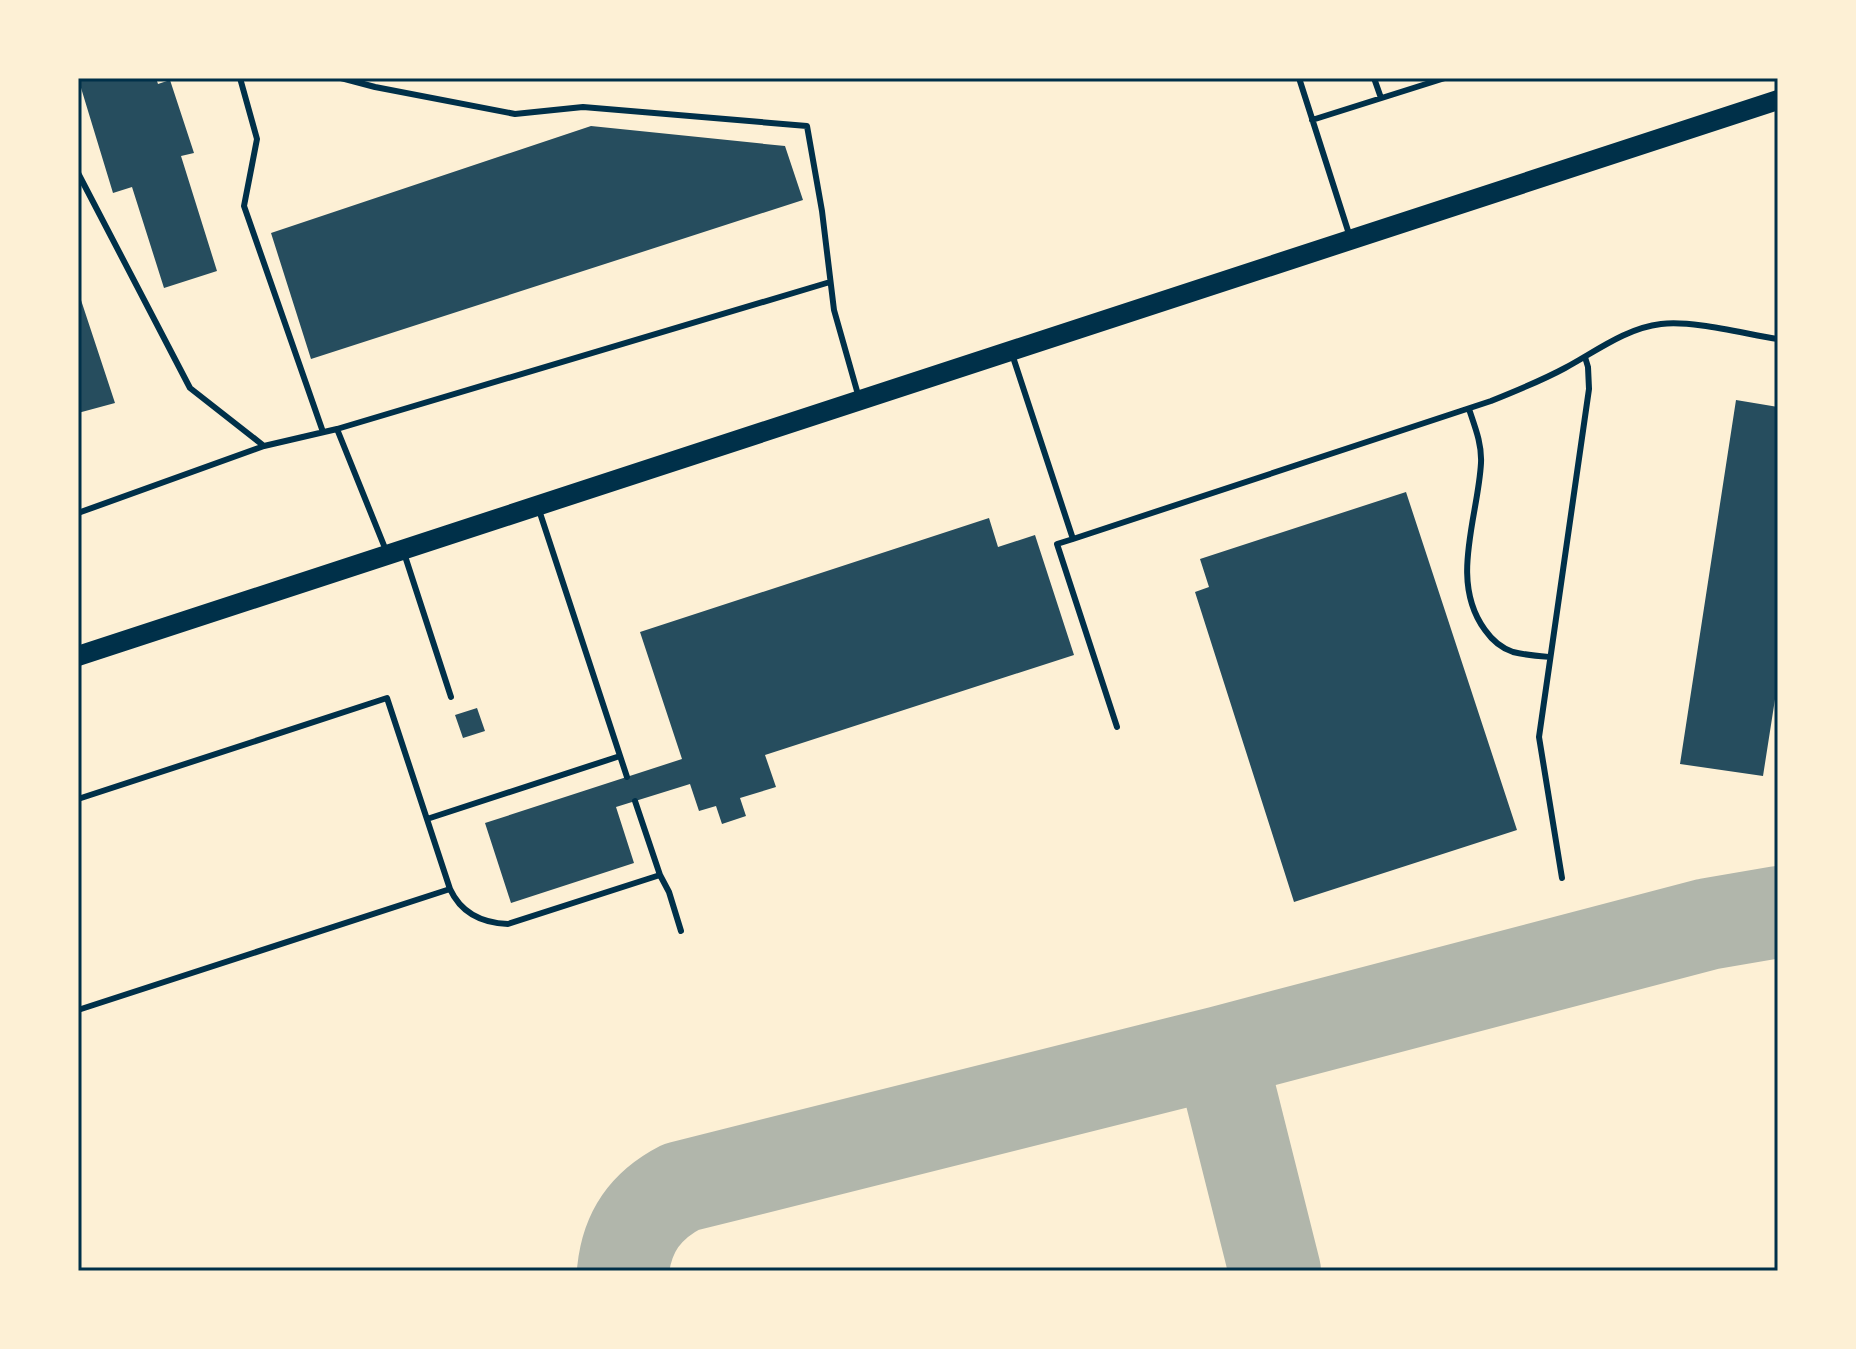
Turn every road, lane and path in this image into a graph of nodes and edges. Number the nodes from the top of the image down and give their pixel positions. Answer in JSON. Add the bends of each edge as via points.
{"nodes":[{"id":1,"x":240,"y":78,"type":"edge"},
{"id":2,"x":341,"y":78,"type":"edge"},
{"id":3,"x":1299,"y":78,"type":"edge"},
{"id":4,"x":1374,"y":78,"type":"edge"},
{"id":5,"x":1445,"y":78,"type":"edge"},
{"id":6,"x":1381,"y":98,"type":"junction"},
{"id":7,"x":1778,"y":100,"type":"edge"},
{"id":8,"x":1312,"y":120,"type":"junction"},
{"id":9,"x":78,"y":173,"type":"edge"},
{"id":10,"x":1351,"y":240,"type":"junction"},
{"id":11,"x":830,"y":282,"type":"junction"},
{"id":12,"x":1778,"y":339,"type":"edge"},
{"id":13,"x":1011,"y":351,"type":"junction"},
{"id":14,"x":1585,"y":357,"type":"junction"},
{"id":15,"x":860,"y":401,"type":"junction"},
{"id":16,"x":1469,"y":409,"type":"junction"},
{"id":17,"x":337,"y":429,"type":"junction"},
{"id":18,"x":323,"y":432,"type":"junction"},
{"id":19,"x":264,"y":446,"type":"junction"},
{"id":20,"x":538,"y":506,"type":"junction"},
{"id":21,"x":78,"y":513,"type":"edge"},
{"id":22,"x":1073,"y":539,"type":"junction"},
{"id":23,"x":395,"y":553,"type":"junction"},
{"id":24,"x":78,"y":656,"type":"edge"},
{"id":25,"x":1550,"y":657,"type":"junction"},
{"id":26,"x":451,"y":697,"type":"dead end"},
{"id":27,"x":1117,"y":727,"type":"dead end"},
{"id":28,"x":620,"y":756,"type":"junction"},
{"id":29,"x":627,"y":777,"type":"dead end"},
{"id":30,"x":78,"y":799,"type":"edge"},
{"id":31,"x":635,"y":801,"type":"dead end"},
{"id":32,"x":427,"y":819,"type":"junction"},
{"id":33,"x":660,"y":875,"type":"junction"},
{"id":34,"x":1562,"y":878,"type":"dead end"},
{"id":35,"x":450,"y":889,"type":"junction"},
{"id":36,"x":681,"y":931,"type":"dead end"},
{"id":37,"x":78,"y":1010,"type":"edge"}],
"edges":[{"from":1,"to":18,"type":"lane","via":[[257,139],[244,206]]},
{"from":2,"to":11,"type":"lane","via":[[515,114],[583,107],[807,126]]},
{"from":3,"to":8,"type":"lane"},
{"from":4,"to":6,"type":"lane"},
{"from":5,"to":6,"type":"lane"},
{"from":6,"to":8,"type":"lane"},
{"from":7,"to":10,"type":"main road"},
{"from":8,"to":10,"type":"lane"},
{"from":9,"to":19,"type":"lane","via":[[190,388]]},
{"from":10,"to":13,"type":"main road"},
{"from":11,"to":15,"type":"lane"},
{"from":11,"to":17,"type":"lane"},
{"from":12,"to":14,"type":"lane","via":[[1659,324]]},
{"from":13,"to":15,"type":"main road"},
{"from":13,"to":22,"type":"lane"},
{"from":14,"to":16,"type":"lane"},
{"from":14,"to":25,"type":"lane","via":[[1589,389]]},
{"from":15,"to":20,"type":"main road"},
{"from":16,"to":22,"type":"lane"},
{"from":16,"to":25,"type":"lane","via":[[1481,464],[1467,561],[1471,604],[1498,644]]},
{"from":17,"to":18,"type":"lane"},
{"from":17,"to":23,"type":"lane"},
{"from":18,"to":19,"type":"lane"},
{"from":19,"to":21,"type":"lane"},
{"from":20,"to":23,"type":"main road"},
{"from":20,"to":28,"type":"lane"},
{"from":22,"to":27,"type":"lane","via":[[1057,544]]},
{"from":23,"to":24,"type":"main road"},
{"from":23,"to":26,"type":"lane"},
{"from":25,"to":34,"type":"lane","via":[[1540,752]]},
{"from":28,"to":29,"type":"lane"},
{"from":28,"to":32,"type":"lane"},
{"from":30,"to":32,"type":"lane","via":[[387,698]]},
{"from":31,"to":33,"type":"lane"},
{"from":32,"to":35,"type":"lane"},
{"from":33,"to":35,"type":"lane","via":[[508,924],[472,915]]},
{"from":33,"to":36,"type":"lane"},
{"from":35,"to":37,"type":"lane"}]}
